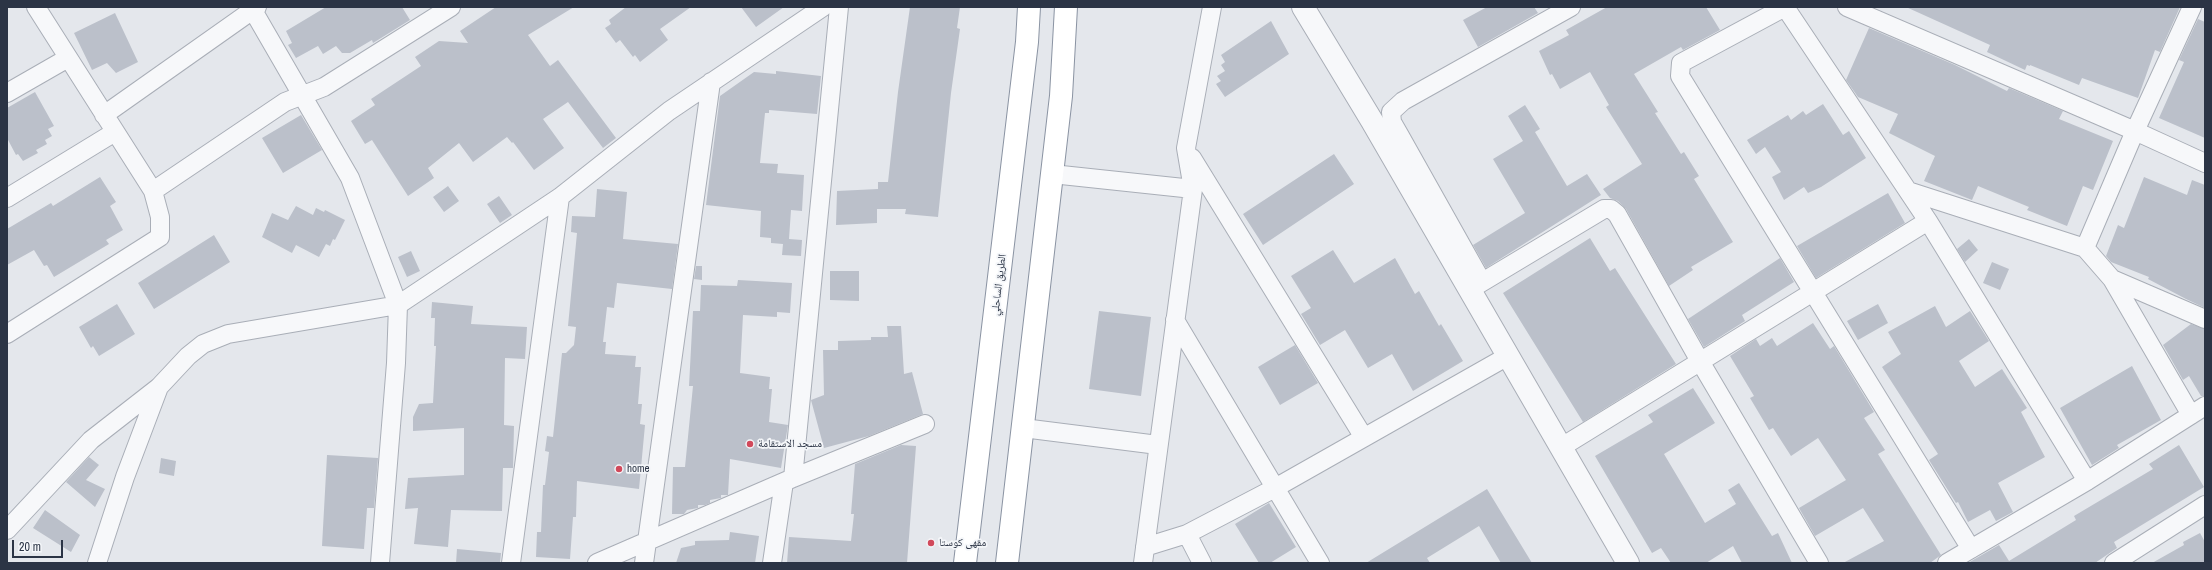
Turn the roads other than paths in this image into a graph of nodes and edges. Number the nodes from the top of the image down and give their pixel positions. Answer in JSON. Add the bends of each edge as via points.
{"nodes":[{"id":1,"x":36,"y":7,"type":"edge"},
{"id":2,"x":451,"y":7,"type":"edge"},
{"id":3,"x":823,"y":7,"type":"edge"},
{"id":4,"x":839,"y":7,"type":"edge"},
{"id":5,"x":1029,"y":7,"type":"edge"},
{"id":6,"x":1066,"y":7,"type":"edge"},
{"id":7,"x":1080,"y":7,"type":"edge"},
{"id":8,"x":1212,"y":7,"type":"edge"},
{"id":9,"x":1303,"y":7,"type":"edge"},
{"id":10,"x":1571,"y":7,"type":"edge"},
{"id":11,"x":1785,"y":7,"type":"edge"},
{"id":12,"x":1847,"y":7,"type":"edge"},
{"id":13,"x":2192,"y":7,"type":"edge"},
{"id":14,"x":253,"y":8,"type":"edge"},
{"id":15,"x":68,"y":58,"type":"junction"},
{"id":16,"x":711,"y":82,"type":"junction"},
{"id":17,"x":7,"y":93,"type":"edge"},
{"id":18,"x":303,"y":95,"type":"junction"},
{"id":19,"x":1061,"y":96,"type":"junction"},
{"id":20,"x":104,"y":115,"type":"junction"},
{"id":21,"x":2135,"y":131,"type":"junction"},
{"id":22,"x":116,"y":132,"type":"junction"},
{"id":23,"x":1186,"y":148,"type":"junction"},
{"id":24,"x":2205,"y":163,"type":"edge"},
{"id":25,"x":1052,"y":174,"type":"junction"},
{"id":26,"x":1193,"y":189,"type":"junction"},
{"id":27,"x":153,"y":191,"type":"junction"},
{"id":28,"x":1908,"y":191,"type":"junction"},
{"id":29,"x":560,"y":197,"type":"junction"},
{"id":30,"x":7,"y":198,"type":"edge"},
{"id":31,"x":1928,"y":221,"type":"junction"},
{"id":32,"x":2085,"y":248,"type":"junction"},
{"id":33,"x":2112,"y":279,"type":"junction"},
{"id":34,"x":1476,"y":286,"type":"junction"},
{"id":35,"x":1813,"y":292,"type":"junction"},
{"id":36,"x":398,"y":305,"type":"junction"},
{"id":37,"x":2205,"y":319,"type":"edge"},
{"id":38,"x":1175,"y":320,"type":"junction"},
{"id":39,"x":7,"y":334,"type":"edge"},
{"id":40,"x":1508,"y":356,"type":"junction"},
{"id":41,"x":1701,"y":363,"type":"junction"},
{"id":42,"x":159,"y":386,"type":"junction"},
{"id":43,"x":2198,"y":411,"type":"edge"},
{"id":44,"x":925,"y":424,"type":"dead end"},
{"id":45,"x":1023,"y":428,"type":"junction"},
{"id":46,"x":1363,"y":436,"type":"junction"},
{"id":47,"x":1158,"y":445,"type":"junction"},
{"id":48,"x":1560,"y":448,"type":"junction"},
{"id":49,"x":789,"y":480,"type":"junction"},
{"id":50,"x":2087,"y":481,"type":"junction"},
{"id":51,"x":1275,"y":488,"type":"junction"},
{"id":52,"x":2205,"y":505,"type":"edge"},
{"id":53,"x":7,"y":530,"type":"edge"},
{"id":54,"x":1187,"y":534,"type":"junction"},
{"id":55,"x":647,"y":542,"type":"junction"},
{"id":56,"x":1971,"y":548,"type":"junction"},
{"id":57,"x":1144,"y":555,"type":"edge"},
{"id":58,"x":97,"y":563,"type":"edge"},
{"id":59,"x":380,"y":563,"type":"edge"},
{"id":60,"x":511,"y":563,"type":"edge"},
{"id":61,"x":597,"y":563,"type":"edge"},
{"id":62,"x":644,"y":563,"type":"edge"},
{"id":63,"x":772,"y":563,"type":"edge"},
{"id":64,"x":965,"y":563,"type":"edge"},
{"id":65,"x":1007,"y":563,"type":"edge"},
{"id":66,"x":1202,"y":563,"type":"edge"},
{"id":67,"x":1320,"y":563,"type":"edge"},
{"id":68,"x":1628,"y":563,"type":"edge"},
{"id":69,"x":1819,"y":563,"type":"edge"},
{"id":70,"x":1947,"y":563,"type":"edge"},
{"id":71,"x":2114,"y":563,"type":"edge"}],
"edges":[{"from":1,"to":15,"type":"street"},
{"from":2,"to":18,"type":"street","via":[[324,87]]},
{"from":3,"to":16,"type":"street"},
{"from":4,"to":49,"type":"street"},
{"from":5,"to":64,"type":"highway","name":"الطريق الساحلي"},
{"from":6,"to":19,"type":"highway"},
{"from":7,"to":19,"type":"highway"},
{"from":8,"to":23,"type":"street"},
{"from":9,"to":34,"type":"street"},
{"from":10,"to":34,"type":"street","via":[[1403,101],[1391,112],[1392,122]]},
{"from":11,"to":28,"type":"street"},
{"from":11,"to":35,"type":"street","via":[[1681,63],[1679,67],[1680,76]]},
{"from":12,"to":21,"type":"street"},
{"from":13,"to":21,"type":"street"},
{"from":14,"to":18,"type":"street"},
{"from":14,"to":20,"type":"street"},
{"from":15,"to":17,"type":"street"},
{"from":15,"to":20,"type":"street"},
{"from":16,"to":29,"type":"street","via":[[669,111]]},
{"from":16,"to":55,"type":"street"},
{"from":18,"to":27,"type":"street","via":[[284,102]]},
{"from":18,"to":36,"type":"street","via":[[350,178]]},
{"from":19,"to":25,"type":"highway"},
{"from":20,"to":22,"type":"street"},
{"from":21,"to":24,"type":"street"},
{"from":21,"to":32,"type":"street"},
{"from":22,"to":27,"type":"street"},
{"from":22,"to":30,"type":"street"},
{"from":23,"to":26,"type":"street"},
{"from":23,"to":46,"type":"street"},
{"from":25,"to":26,"type":"street"},
{"from":25,"to":45,"type":"highway"},
{"from":26,"to":38,"type":"street"},
{"from":27,"to":39,"type":"street","via":[[160,217],[160,237]]},
{"from":28,"to":31,"type":"street"},
{"from":28,"to":32,"type":"street"},
{"from":29,"to":36,"type":"street"},
{"from":29,"to":60,"type":"street"},
{"from":31,"to":35,"type":"street"},
{"from":31,"to":50,"type":"street"},
{"from":32,"to":33,"type":"street"},
{"from":33,"to":37,"type":"street"},
{"from":33,"to":43,"type":"street"},
{"from":34,"to":40,"type":"street"},
{"from":34,"to":41,"type":"street","via":[[1604,208],[1611,209],[1617,214]]},
{"from":35,"to":41,"type":"street"},
{"from":35,"to":56,"type":"street"},
{"from":36,"to":42,"type":"street","via":[[228,334],[198,348]]},
{"from":36,"to":59,"type":"street","via":[[396,364]]},
{"from":38,"to":47,"type":"street"},
{"from":38,"to":51,"type":"street"},
{"from":40,"to":46,"type":"street"},
{"from":40,"to":48,"type":"street"},
{"from":41,"to":48,"type":"street"},
{"from":41,"to":69,"type":"street"},
{"from":42,"to":53,"type":"street","via":[[91,440]]},
{"from":42,"to":58,"type":"street","via":[[125,477]]},
{"from":43,"to":50,"type":"street"},
{"from":44,"to":49,"type":"street"},
{"from":45,"to":47,"type":"street"},
{"from":45,"to":65,"type":"highway"},
{"from":46,"to":51,"type":"street"},
{"from":47,"to":57,"type":"street"},
{"from":48,"to":68,"type":"street"},
{"from":49,"to":55,"type":"street"},
{"from":49,"to":63,"type":"street"},
{"from":50,"to":56,"type":"street"},
{"from":51,"to":54,"type":"street"},
{"from":51,"to":67,"type":"street"},
{"from":52,"to":71,"type":"street"},
{"from":54,"to":57,"type":"street"},
{"from":54,"to":66,"type":"street"},
{"from":55,"to":61,"type":"street"},
{"from":55,"to":62,"type":"street"},
{"from":56,"to":70,"type":"street"}]}
